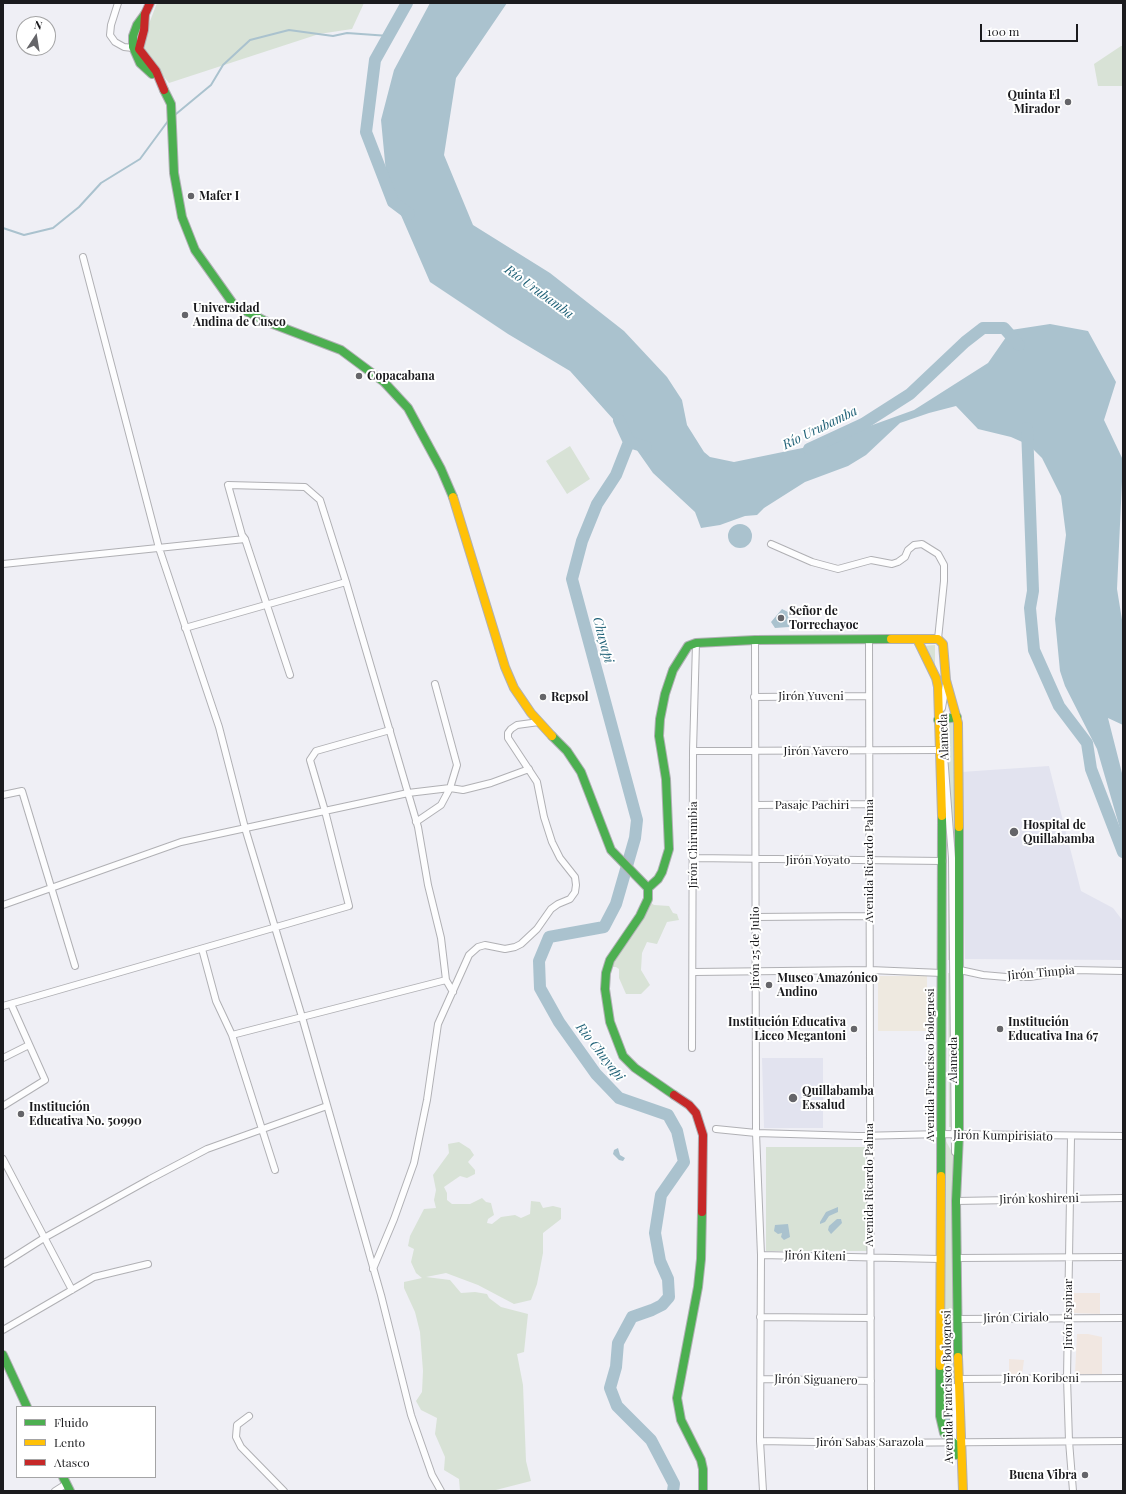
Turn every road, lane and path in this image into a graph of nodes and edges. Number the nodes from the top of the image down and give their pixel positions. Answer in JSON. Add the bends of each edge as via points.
{"nodes":[{"id":1,"x":118,"y":3,"type":"edge"},
{"id":2,"x":150,"y":3,"type":"edge"},
{"id":3,"x":136,"y":48,"type":"junction"},
{"id":4,"x":83,"y":256,"type":"dead end"},
{"id":5,"x":245,"y":539,"type":"junction"},
{"id":6,"x":771,"y":544,"type":"dead end"},
{"id":7,"x":159,"y":548,"type":"junction"},
{"id":8,"x":3,"y":564,"type":"edge"},
{"id":9,"x":346,"y":582,"type":"junction"},
{"id":10,"x":266,"y":605,"type":"junction"},
{"id":11,"x":186,"y":628,"type":"junction"},
{"id":12,"x":869,"y":638,"type":"junction"},
{"id":13,"x":917,"y":639,"type":"junction"},
{"id":14,"x":938,"y":639,"type":"junction"},
{"id":15,"x":755,"y":640,"type":"junction"},
{"id":16,"x":696,"y":643,"type":"junction"},
{"id":17,"x":290,"y":675,"type":"dead end"},
{"id":18,"x":946,"y":680,"type":"junction"},
{"id":19,"x":435,"y":684,"type":"dead end"},
{"id":20,"x":868,"y":696,"type":"junction"},
{"id":21,"x":754,"y":697,"type":"junction"},
{"id":22,"x":957,"y":717,"type":"junction"},
{"id":23,"x":938,"y":720,"type":"junction"},
{"id":24,"x":540,"y":722,"type":"junction"},
{"id":25,"x":390,"y":730,"type":"junction"},
{"id":26,"x":693,"y":750,"type":"junction"},
{"id":27,"x":939,"y":750,"type":"junction"},
{"id":28,"x":755,"y":751,"type":"junction"},
{"id":29,"x":869,"y":751,"type":"junction"},
{"id":30,"x":529,"y":769,"type":"junction"},
{"id":31,"x":450,"y":788,"type":"junction"},
{"id":32,"x":408,"y":793,"type":"junction"},
{"id":33,"x":3,"y":795,"type":"edge"},
{"id":34,"x":869,"y":804,"type":"junction"},
{"id":35,"x":756,"y":805,"type":"junction"},
{"id":36,"x":325,"y":811,"type":"junction"},
{"id":37,"x":416,"y":822,"type":"junction"},
{"id":38,"x":245,"y":828,"type":"junction"},
{"id":39,"x":692,"y":858,"type":"junction"},
{"id":40,"x":756,"y":860,"type":"junction"},
{"id":41,"x":870,"y":860,"type":"junction"},
{"id":42,"x":943,"y":861,"type":"junction"},
{"id":43,"x":648,"y":888,"type":"junction"},
{"id":44,"x":50,"y":889,"type":"junction"},
{"id":45,"x":3,"y":905,"type":"edge"},
{"id":46,"x":870,"y":916,"type":"junction"},
{"id":47,"x":755,"y":917,"type":"junction"},
{"id":48,"x":275,"y":928,"type":"junction"},
{"id":49,"x":202,"y":949,"type":"junction"},
{"id":50,"x":75,"y":966,"type":"dead end"},
{"id":51,"x":870,"y":970,"type":"junction"},
{"id":52,"x":960,"y":970,"type":"junction"},
{"id":53,"x":756,"y":971,"type":"junction"},
{"id":54,"x":1123,"y":971,"type":"edge"},
{"id":55,"x":694,"y":972,"type":"junction"},
{"id":56,"x":942,"y":973,"type":"junction"},
{"id":57,"x":446,"y":980,"type":"junction"},
{"id":58,"x":454,"y":992,"type":"junction"},
{"id":59,"x":11,"y":1004,"type":"junction"},
{"id":60,"x":3,"y":1006,"type":"edge"},
{"id":61,"x":302,"y":1017,"type":"junction"},
{"id":62,"x":232,"y":1035,"type":"junction"},
{"id":63,"x":29,"y":1045,"type":"junction"},
{"id":64,"x":692,"y":1048,"type":"dead end"},
{"id":65,"x":3,"y":1058,"type":"edge"},
{"id":66,"x":3,"y":1106,"type":"edge"},
{"id":67,"x":327,"y":1106,"type":"junction"},
{"id":68,"x":262,"y":1130,"type":"junction"},
{"id":69,"x":716,"y":1130,"type":"dead end"},
{"id":70,"x":756,"y":1133,"type":"junction"},
{"id":71,"x":942,"y":1134,"type":"junction"},
{"id":72,"x":956,"y":1135,"type":"junction"},
{"id":73,"x":869,"y":1136,"type":"junction"},
{"id":74,"x":1123,"y":1136,"type":"edge"},
{"id":75,"x":1071,"y":1137,"type":"junction"},
{"id":76,"x":4,"y":1161,"type":"edge"},
{"id":77,"x":275,"y":1170,"type":"dead end"},
{"id":78,"x":1123,"y":1198,"type":"edge"},
{"id":79,"x":1071,"y":1199,"type":"junction"},
{"id":80,"x":956,"y":1201,"type":"junction"},
{"id":81,"x":44,"y":1238,"type":"junction"},
{"id":82,"x":761,"y":1255,"type":"junction"},
{"id":83,"x":869,"y":1257,"type":"junction"},
{"id":84,"x":1068,"y":1257,"type":"junction"},
{"id":85,"x":1123,"y":1257,"type":"edge"},
{"id":86,"x":957,"y":1258,"type":"junction"},
{"id":87,"x":940,"y":1259,"type":"junction"},
{"id":88,"x":3,"y":1264,"type":"edge"},
{"id":89,"x":148,"y":1264,"type":"dead end"},
{"id":90,"x":373,"y":1269,"type":"junction"},
{"id":91,"x":72,"y":1290,"type":"junction"},
{"id":92,"x":1068,"y":1317,"type":"junction"},
{"id":93,"x":760,"y":1318,"type":"junction"},
{"id":94,"x":871,"y":1318,"type":"junction"},
{"id":95,"x":958,"y":1318,"type":"junction"},
{"id":96,"x":1123,"y":1318,"type":"edge"},
{"id":97,"x":3,"y":1330,"type":"edge"},
{"id":98,"x":3,"y":1355,"type":"edge"},
{"id":99,"x":1067,"y":1378,"type":"junction"},
{"id":100,"x":1123,"y":1378,"type":"edge"},
{"id":101,"x":761,"y":1379,"type":"junction"},
{"id":102,"x":958,"y":1379,"type":"junction"},
{"id":103,"x":871,"y":1381,"type":"junction"},
{"id":104,"x":27,"y":1406,"type":"edge"},
{"id":105,"x":249,"y":1416,"type":"dead end"},
{"id":106,"x":760,"y":1441,"type":"junction"},
{"id":107,"x":957,"y":1441,"type":"junction"},
{"id":108,"x":1069,"y":1441,"type":"junction"},
{"id":109,"x":1123,"y":1442,"type":"edge"},
{"id":110,"x":872,"y":1443,"type":"junction"},
{"id":111,"x":67,"y":1484,"type":"edge"},
{"id":112,"x":55,"y":1491,"type":"edge"},
{"id":113,"x":284,"y":1491,"type":"edge"},
{"id":114,"x":441,"y":1491,"type":"edge"},
{"id":115,"x":703,"y":1491,"type":"edge"},
{"id":116,"x":762,"y":1491,"type":"edge"},
{"id":117,"x":872,"y":1491,"type":"edge"},
{"id":118,"x":956,"y":1491,"type":"edge"},
{"id":119,"x":962,"y":1491,"type":"edge"},
{"id":120,"x":1072,"y":1491,"type":"edge"}],
"edges":[{"from":1,"to":3,"type":"street","via":[[110,36],[124,47]]},
{"from":2,"to":3,"type":"main road","via":[[145,14],[144,30]]},
{"from":3,"to":24,"type":"main road","via":[[156,71],[171,104],[174,173],[182,218],[195,250],[234,305],[266,321],[341,350],[384,382],[408,408],[441,469],[455,502],[505,667],[514,688]]},
{"from":4,"to":7,"type":"street"},
{"from":5,"to":7,"type":"street"},
{"from":5,"to":9,"type":"street","via":[[228,485],[305,486],[320,500]]},
{"from":5,"to":10,"type":"street"},
{"from":6,"to":14,"type":"street","via":[[812,562],[838,569],[871,560],[892,564],[905,557],[914,545],[922,544],[938,554],[944,565]]},
{"from":7,"to":8,"type":"street"},
{"from":7,"to":11,"type":"street"},
{"from":9,"to":10,"type":"street"},
{"from":9,"to":25,"type":"street"},
{"from":10,"to":11,"type":"street"},
{"from":10,"to":17,"type":"street"},
{"from":11,"to":38,"type":"street","via":[[219,727]]},
{"from":12,"to":13,"type":"main road"},
{"from":12,"to":15,"type":"main road"},
{"from":12,"to":20,"type":"street","name":"Avenida Ricardo Palma"},
{"from":13,"to":14,"type":"main road"},
{"from":13,"to":23,"type":"main road","name":"Avenida Francisco Bolognesi","via":[[936,678]]},
{"from":14,"to":18,"type":"main road","name":"Avenida Francisco Bolognesi","via":[[943,644]]},
{"from":15,"to":16,"type":"main road"},
{"from":15,"to":21,"type":"street","name":"Jirón 25 de Julio"},
{"from":16,"to":26,"type":"street","name":"Jirón Chirumbia"},
{"from":16,"to":43,"type":"main road","via":[[688,646],[673,670],[660,719],[659,736],[666,779],[668,849],[662,872]]},
{"from":18,"to":22,"type":"main road","name":"Avenida Francisco Bolognesi"},
{"from":18,"to":72,"type":"street","name":"Alameda","via":[[942,725],[952,858]]},
{"from":19,"to":31,"type":"street","via":[[457,765]]},
{"from":20,"to":21,"type":"street","name":"Jirón Yuveni"},
{"from":20,"to":29,"type":"street","name":"Avenida Ricardo Palma"},
{"from":21,"to":28,"type":"street","name":"Jirón 25 de Julio"},
{"from":22,"to":23,"type":"main road"},
{"from":22,"to":52,"type":"main road","name":"Avenida Francisco Bolognesi"},
{"from":23,"to":27,"type":"main road","name":"Avenida Francisco Bolognesi"},
{"from":24,"to":30,"type":"street","via":[[517,725],[508,733],[511,744]]},
{"from":24,"to":43,"type":"main road","via":[[567,751],[581,772],[605,838],[617,858]]},
{"from":25,"to":32,"type":"street"},
{"from":25,"to":36,"type":"street","via":[[316,751],[310,760]]},
{"from":26,"to":28,"type":"street","name":"Jirón Yavero"},
{"from":26,"to":39,"type":"street","name":"Jirón Chirumbia"},
{"from":27,"to":29,"type":"street","name":"Jirón Yavero"},
{"from":27,"to":42,"type":"main road","name":"Avenida Francisco Bolognesi"},
{"from":28,"to":29,"type":"street","name":"Jirón Yavero"},
{"from":28,"to":35,"type":"street","name":"Jirón 25 de Julio"},
{"from":29,"to":34,"type":"street","name":"Avenida Ricardo Palma"},
{"from":30,"to":31,"type":"street","via":[[464,790]]},
{"from":30,"to":58,"type":"street","via":[[537,782],[552,842],[560,858],[575,877],[575,892],[570,899],[551,910],[537,929],[521,944],[505,949],[485,945],[473,950]]},
{"from":31,"to":32,"type":"street"},
{"from":31,"to":37,"type":"street","via":[[441,805]]},
{"from":32,"to":36,"type":"street"},
{"from":32,"to":37,"type":"street"},
{"from":33,"to":44,"type":"street","via":[[22,791]]},
{"from":34,"to":35,"type":"street","name":"Pasaje Pachiri"},
{"from":34,"to":41,"type":"street","name":"Avenida Ricardo Palma"},
{"from":35,"to":40,"type":"street","name":"Jirón 25 de Julio"},
{"from":36,"to":38,"type":"street"},
{"from":36,"to":48,"type":"street","via":[[349,906]]},
{"from":37,"to":57,"type":"street","via":[[441,938]]},
{"from":38,"to":44,"type":"street","via":[[181,842]]},
{"from":38,"to":48,"type":"street"},
{"from":39,"to":40,"type":"street","name":"Jirón Yoyato"},
{"from":39,"to":55,"type":"street","name":"Jirón Chirumbia"},
{"from":40,"to":41,"type":"street","name":"Jirón Yoyato"},
{"from":40,"to":47,"type":"street","name":"Jirón 25 de Julio"},
{"from":41,"to":42,"type":"street","name":"Jirón Yoyato"},
{"from":41,"to":46,"type":"street","name":"Avenida Ricardo Palma"},
{"from":42,"to":56,"type":"main road","name":"Avenida Francisco Bolognesi"},
{"from":43,"to":115,"type":"main road","via":[[648,899],[640,916],[610,960],[606,973],[606,989],[610,1022],[623,1056],[635,1068],[689,1105],[696,1113],[703,1135],[701,1259],[677,1398],[681,1420],[701,1460]]},
{"from":44,"to":45,"type":"street"},
{"from":44,"to":50,"type":"street"},
{"from":46,"to":47,"type":"street"},
{"from":46,"to":51,"type":"street","name":"Avenida Ricardo Palma"},
{"from":47,"to":53,"type":"street","name":"Jirón 25 de Julio"},
{"from":48,"to":49,"type":"street"},
{"from":48,"to":61,"type":"street"},
{"from":49,"to":59,"type":"street"},
{"from":49,"to":62,"type":"street","via":[[216,1001]]},
{"from":51,"to":53,"type":"street"},
{"from":51,"to":56,"type":"street"},
{"from":51,"to":73,"type":"street","name":"Avenida Ricardo Palma"},
{"from":52,"to":54,"type":"street","name":"Jirón Timpia","via":[[1006,977],[1030,977],[1074,970]]},
{"from":52,"to":72,"type":"main road","name":"Avenida Francisco Bolognesi"},
{"from":53,"to":55,"type":"street"},
{"from":53,"to":70,"type":"street","name":"Jirón 25 de Julio"},
{"from":55,"to":64,"type":"street","name":"Jirón Chirumbia"},
{"from":56,"to":71,"type":"main road","name":"Avenida Francisco Bolognesi"},
{"from":57,"to":58,"type":"street"},
{"from":57,"to":61,"type":"street"},
{"from":58,"to":90,"type":"street","via":[[438,1024],[428,1100],[414,1163]]},
{"from":59,"to":60,"type":"street"},
{"from":59,"to":63,"type":"street"},
{"from":61,"to":62,"type":"street"},
{"from":61,"to":67,"type":"street"},
{"from":62,"to":68,"type":"street"},
{"from":63,"to":65,"type":"street"},
{"from":63,"to":66,"type":"street","via":[[46,1080]]},
{"from":67,"to":68,"type":"street"},
{"from":67,"to":90,"type":"street"},
{"from":68,"to":77,"type":"street"},
{"from":68,"to":81,"type":"street","via":[[207,1149]]},
{"from":69,"to":70,"type":"street","name":"Jirón Kumpirisiato"},
{"from":70,"to":73,"type":"street","name":"Jirón Kumpirisiato"},
{"from":70,"to":82,"type":"street","name":"Jirón 25 de Julio"},
{"from":71,"to":72,"type":"street","name":"Jirón Kumpirisiato"},
{"from":71,"to":73,"type":"street","name":"Jirón Kumpirisiato"},
{"from":71,"to":87,"type":"main road","name":"Avenida Francisco Bolognesi"},
{"from":72,"to":75,"type":"street","name":"Jirón Kumpirisiato"},
{"from":72,"to":80,"type":"main road","name":"Avenida Francisco Bolognesi"},
{"from":73,"to":83,"type":"street","name":"Avenida Ricardo Palma"},
{"from":74,"to":75,"type":"street","name":"Jirón Kumpirisiato"},
{"from":75,"to":79,"type":"street","name":"Jirón Espinar"},
{"from":76,"to":81,"type":"street"},
{"from":78,"to":79,"type":"street","name":"Jirón koshireni"},
{"from":79,"to":80,"type":"street","name":"Jirón koshireni"},
{"from":79,"to":84,"type":"street","name":"Jirón Espinar"},
{"from":80,"to":86,"type":"main road","name":"Avenida Francisco Bolognesi"},
{"from":80,"to":107,"type":"street"},
{"from":81,"to":88,"type":"street"},
{"from":81,"to":91,"type":"street"},
{"from":82,"to":83,"type":"street","name":"Jirón Kiteni"},
{"from":82,"to":93,"type":"street","name":"Jirón 25 de Julio"},
{"from":83,"to":87,"type":"street","name":"Jirón Kiteni"},
{"from":83,"to":94,"type":"street","name":"Avenida Ricardo Palma"},
{"from":84,"to":85,"type":"street"},
{"from":84,"to":86,"type":"street"},
{"from":84,"to":92,"type":"street","name":"Jirón Espinar"},
{"from":86,"to":95,"type":"main road","name":"Avenida Francisco Bolognesi"},
{"from":87,"to":107,"type":"main road","name":"Avenida Francisco Bolognesi","via":[[940,1416],[944,1433]]},
{"from":89,"to":91,"type":"street","via":[[94,1277]]},
{"from":90,"to":114,"type":"street","via":[[412,1415],[432,1475]]},
{"from":91,"to":97,"type":"street"},
{"from":92,"to":95,"type":"street","name":"Jirón Cirialo"},
{"from":92,"to":96,"type":"street","name":"Jirón Cirialo"},
{"from":92,"to":99,"type":"street","name":"Jirón Espinar"},
{"from":93,"to":94,"type":"street"},
{"from":93,"to":101,"type":"street","name":"Jirón 25 de Julio"},
{"from":94,"to":103,"type":"street","name":"Avenida Ricardo Palma"},
{"from":95,"to":102,"type":"main road","name":"Avenida Francisco Bolognesi"},
{"from":98,"to":104,"type":"main road"},
{"from":99,"to":100,"type":"street","name":"Jirón Koribeni"},
{"from":99,"to":102,"type":"street","name":"Jirón Koribeni"},
{"from":99,"to":108,"type":"street","name":"Jirón Espinar"},
{"from":101,"to":103,"type":"street","name":"Jirón Siguanero"},
{"from":101,"to":106,"type":"street","name":"Jirón 25 de Julio"},
{"from":102,"to":107,"type":"main road","name":"Avenida Francisco Bolognesi"},
{"from":103,"to":110,"type":"street","name":"Avenida Ricardo Palma"},
{"from":105,"to":113,"type":"street","via":[[237,1425],[236,1437],[241,1447]]},
{"from":106,"to":110,"type":"street","name":"Jirón Sabas Sarazola"},
{"from":106,"to":116,"type":"street","name":"Jirón 25 de Julio"},
{"from":107,"to":108,"type":"street","name":"Jirón Sabas Sarazola"},
{"from":107,"to":110,"type":"street","name":"Jirón Sabas Sarazola"},
{"from":107,"to":118,"type":"main road","name":"Avenida Francisco Bolognesi"},
{"from":107,"to":119,"type":"main road","name":"Avenida Francisco Bolognesi"},
{"from":108,"to":109,"type":"street","name":"Jirón Sabas Sarazola"},
{"from":108,"to":120,"type":"street","name":"Jirón Espinar"},
{"from":110,"to":117,"type":"street","name":"Avenida Ricardo Palma"},
{"from":111,"to":112,"type":"street"}]}
